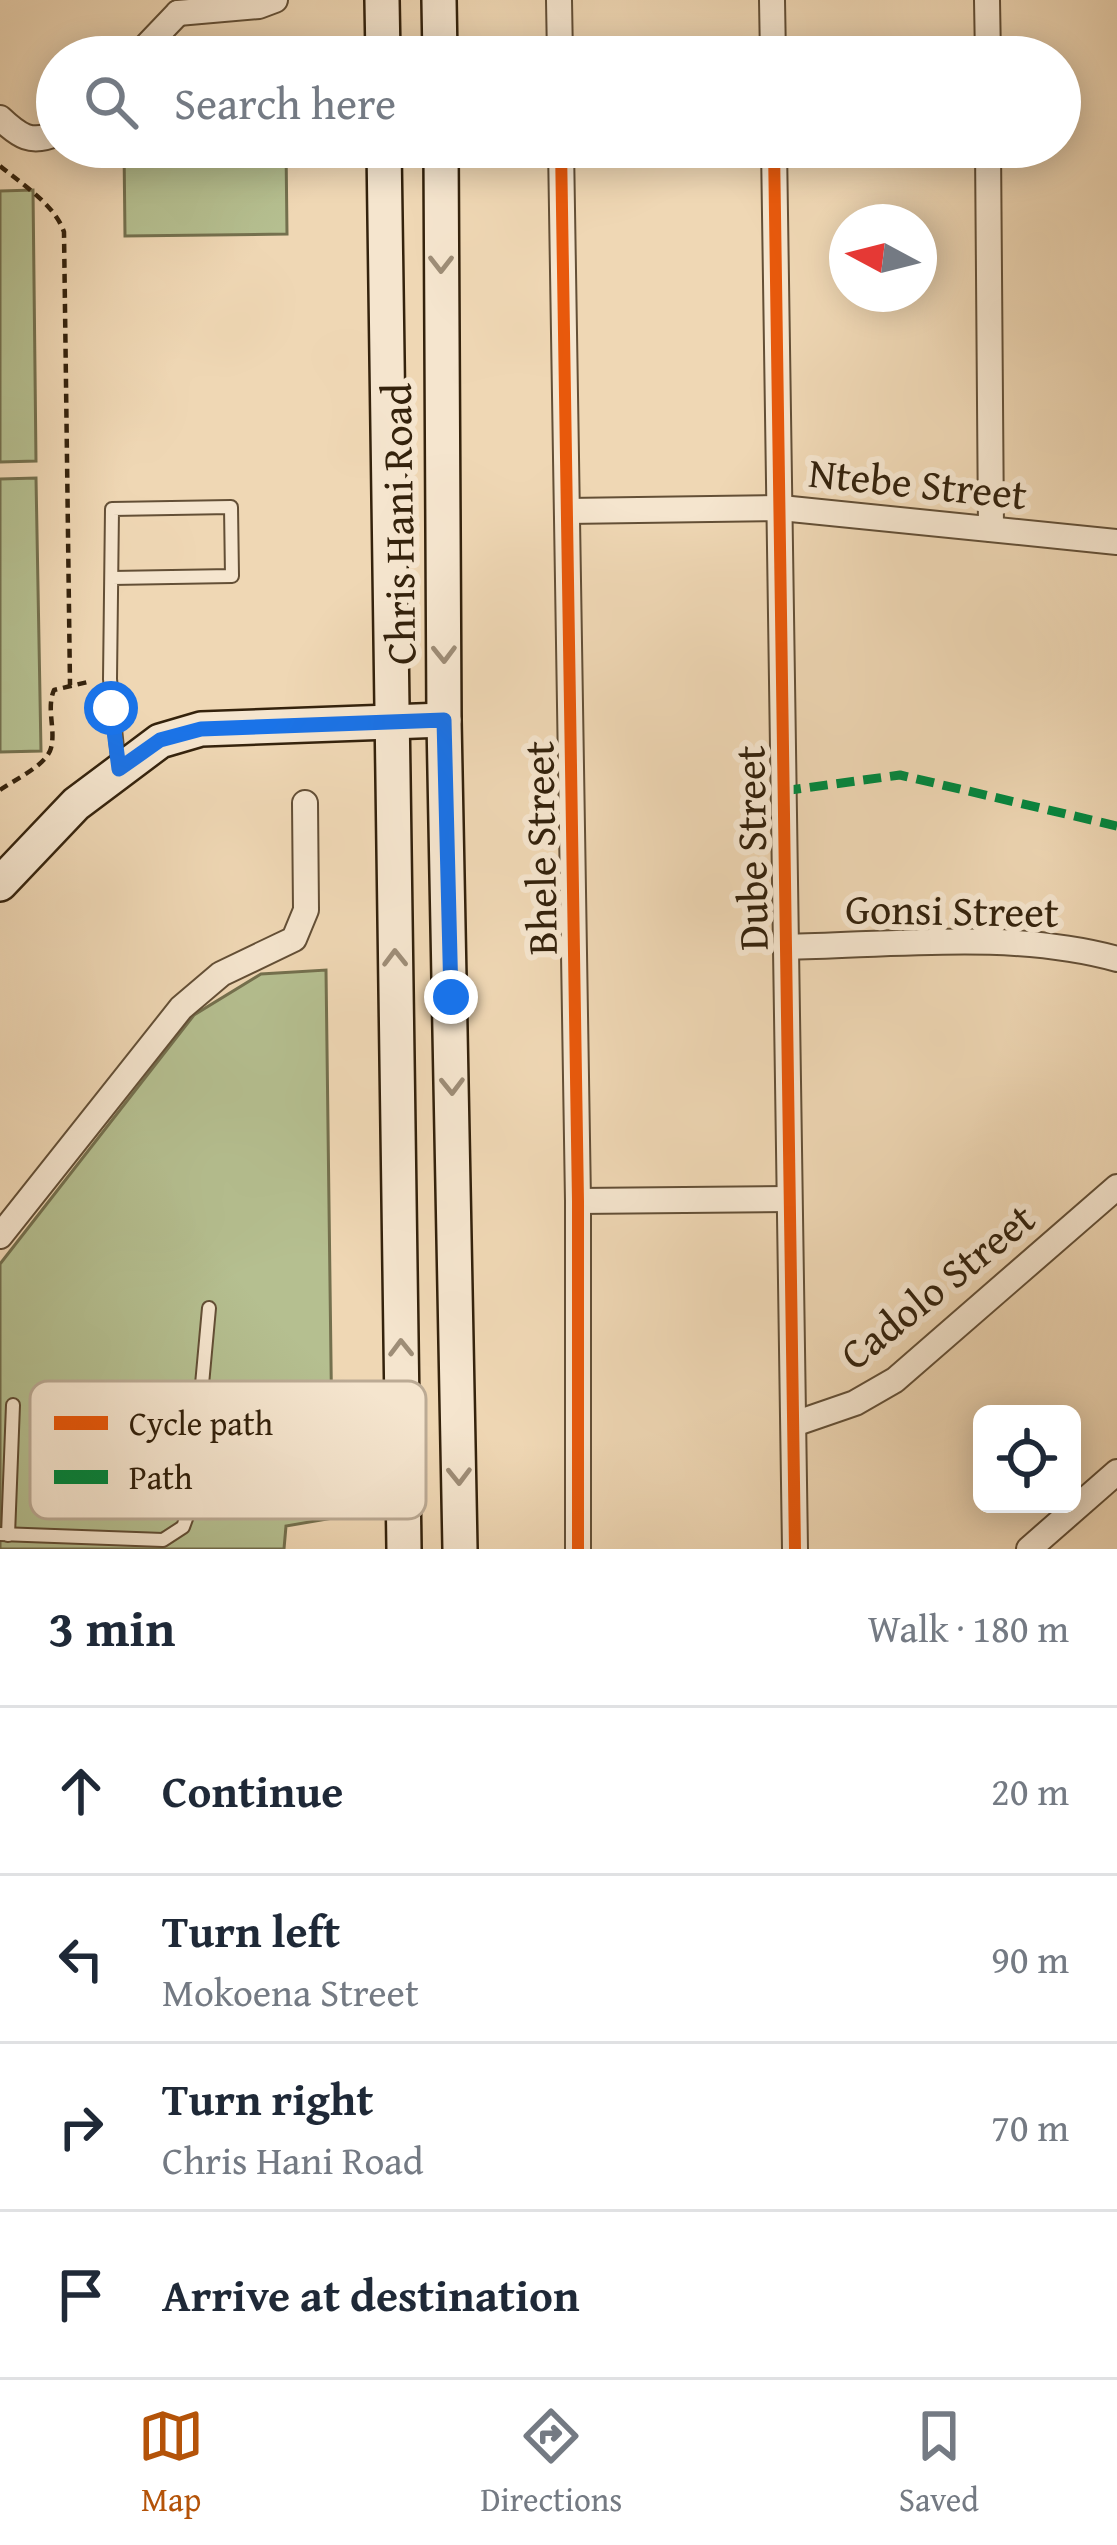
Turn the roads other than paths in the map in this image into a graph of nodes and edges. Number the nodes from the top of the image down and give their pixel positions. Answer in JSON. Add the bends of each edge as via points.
{"nodes":[{"id":1,"x":275,"y":0,"type":"edge"},
{"id":2,"x":382,"y":0,"type":"edge"},
{"id":3,"x":439,"y":0,"type":"edge"},
{"id":4,"x":559,"y":0,"type":"edge"},
{"id":5,"x":772,"y":0,"type":"edge"},
{"id":6,"x":987,"y":0,"type":"edge"},
{"id":7,"x":171,"y":7,"type":"edge"},
{"id":8,"x":151,"y":36,"type":"edge"},
{"id":9,"x":383,"y":36,"type":"edge"},
{"id":10,"x":440,"y":36,"type":"edge"},
{"id":11,"x":560,"y":36,"type":"edge"},
{"id":12,"x":772,"y":36,"type":"edge"},
{"id":13,"x":988,"y":36,"type":"edge"},
{"id":14,"x":0,"y":118,"type":"edge"},
{"id":15,"x":36,"y":139,"type":"edge"},
{"id":16,"x":384,"y":168,"type":"edge"},
{"id":17,"x":441,"y":168,"type":"edge"},
{"id":18,"x":561,"y":168,"type":"edge"},
{"id":19,"x":774,"y":168,"type":"edge"},
{"id":20,"x":988,"y":168,"type":"edge"},
{"id":21,"x":781,"y":508,"type":"junction"},
{"id":22,"x":567,"y":512,"type":"junction"},
{"id":23,"x":991,"y":529,"type":"junction"},
{"id":24,"x":1117,"y":542,"type":"edge"},
{"id":25,"x":112,"y":578,"type":"junction"},
{"id":26,"x":392,"y":720,"type":"junction"},
{"id":27,"x":444,"y":720,"type":"junction"},
{"id":28,"x":119,"y":769,"type":"junction"},
{"id":29,"x":304,"y":803,"type":"dead end"},
{"id":30,"x":0,"y":884,"type":"edge"},
{"id":31,"x":785,"y":947,"type":"junction"},
{"id":32,"x":1117,"y":959,"type":"edge"},
{"id":33,"x":1117,"y":1187,"type":"edge"},
{"id":34,"x":789,"y":1198,"type":"junction"},
{"id":35,"x":578,"y":1201,"type":"junction"},
{"id":36,"x":0,"y":1236,"type":"edge"},
{"id":37,"x":209,"y":1308,"type":"dead end"},
{"id":38,"x":202,"y":1381,"type":"edge"},
{"id":39,"x":402,"y":1381,"type":"edge"},
{"id":40,"x":13,"y":1406,"type":"dead end"},
{"id":41,"x":794,"y":1424,"type":"junction"},
{"id":42,"x":1117,"y":1472,"type":"edge"},
{"id":43,"x":186,"y":1519,"type":"edge"},
{"id":44,"x":404,"y":1519,"type":"edge"},
{"id":45,"x":4,"y":1535,"type":"edge"},
{"id":46,"x":404,"y":1549,"type":"edge"},
{"id":47,"x":460,"y":1549,"type":"edge"},
{"id":48,"x":578,"y":1549,"type":"edge"},
{"id":49,"x":795,"y":1549,"type":"edge"},
{"id":50,"x":1029,"y":1549,"type":"edge"}],
"edges":[{"from":1,"to":7,"type":"street"},
{"from":2,"to":9,"type":"main road"},
{"from":3,"to":10,"type":"main road"},
{"from":4,"to":11,"type":"street"},
{"from":5,"to":12,"type":"street"},
{"from":6,"to":13,"type":"street"},
{"from":7,"to":8,"type":"street"},
{"from":14,"to":15,"type":"street"},
{"from":16,"to":26,"type":"main road","name":"Chris Hani Road"},
{"from":17,"to":27,"type":"main road","name":"Chris Hani Road","one_way":true},
{"from":18,"to":22,"type":"street","name":"Bhele Street"},
{"from":19,"to":21,"type":"street","name":"Dube Street"},
{"from":20,"to":23,"type":"street"},
{"from":21,"to":22,"type":"street","name":"Ntebe Street"},
{"from":21,"to":23,"type":"street","name":"Ntebe Street"},
{"from":21,"to":31,"type":"street","name":"Dube Street"},
{"from":22,"to":35,"type":"street","name":"Bhele Street"},
{"from":23,"to":24,"type":"street","name":"Ntebe Street"},
{"from":25,"to":25,"type":"lane","via":[[112,509],[231,508],[232,575]]},
{"from":25,"to":28,"type":"lane"},
{"from":26,"to":27,"type":"main road"},
{"from":26,"to":28,"type":"main road","via":[[201,729],[160,740]]},
{"from":39,"to":26,"type":"main road","name":"Chris Hani Road","one_way":true},
{"from":27,"to":47,"type":"main road","name":"Chris Hani Road","one_way":true},
{"from":28,"to":30,"type":"main road"},
{"from":29,"to":36,"type":"street","via":[[306,910],[295,939],[221,974],[181,1008]]},
{"from":31,"to":32,"type":"street","name":"Gonsi Street","via":[[1022,945]]},
{"from":31,"to":34,"type":"street","name":"Dube Street"},
{"from":33,"to":41,"type":"street","name":"Cadolo Street","via":[[895,1380]]},
{"from":34,"to":35,"type":"street"},
{"from":34,"to":41,"type":"street","name":"Dube Street"},
{"from":35,"to":48,"type":"street","name":"Bhele Street"},
{"from":37,"to":38,"type":"lane"},
{"from":40,"to":45,"type":"lane"},
{"from":41,"to":49,"type":"street","name":"Dube Street"},
{"from":42,"to":50,"type":"street"},
{"from":43,"to":45,"type":"lane","via":[[163,1540]]},
{"from":46,"to":44,"type":"main road","name":"Chris Hani Road","one_way":true}]}
